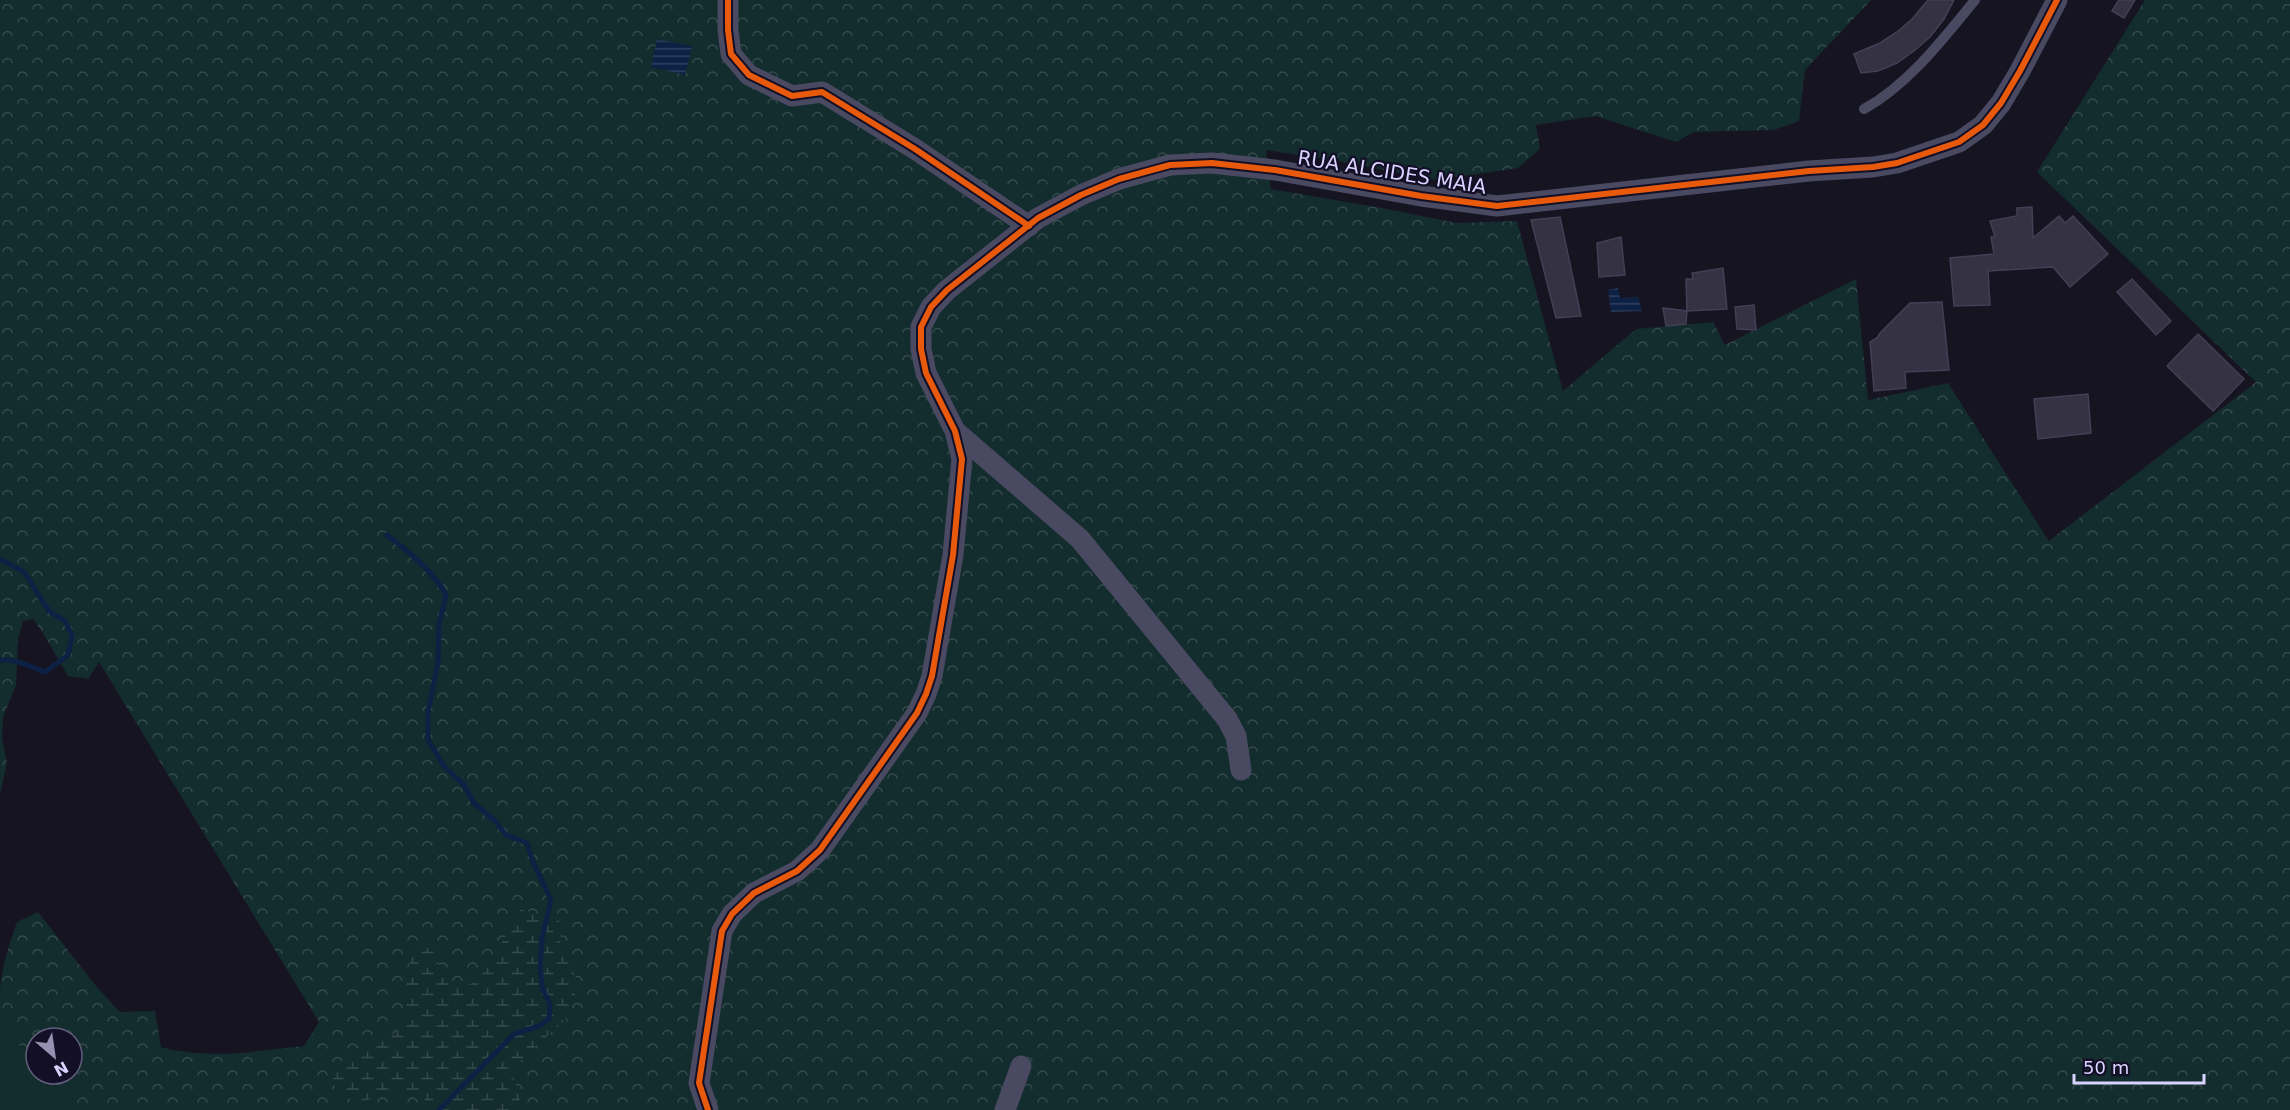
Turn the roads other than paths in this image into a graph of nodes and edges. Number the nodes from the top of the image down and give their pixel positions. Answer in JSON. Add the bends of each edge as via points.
{"nodes":[{"id":1,"x":728,"y":0,"type":"edge"},
{"id":2,"x":1975,"y":0,"type":"edge"},
{"id":3,"x":2056,"y":0,"type":"edge"},
{"id":4,"x":1864,"y":109,"type":"dead end"},
{"id":5,"x":1029,"y":226,"type":"junction"},
{"id":6,"x":955,"y":431,"type":"junction"},
{"id":7,"x":1241,"y":770,"type":"dead end"},
{"id":8,"x":1021,"y":1066,"type":"dead end"},
{"id":9,"x":708,"y":1110,"type":"edge"},
{"id":10,"x":1005,"y":1110,"type":"edge"}],
"edges":[{"from":1,"to":5,"type":"street","via":[[731,54],[749,75],[792,96],[822,92]]},
{"from":2,"to":4,"type":"lane","via":[[1904,79],[1884,98]]},
{"from":3,"to":5,"type":"street","name":"RUA ALCIDES MAIA","via":[[2020,71],[1983,125],[1959,142],[1897,163],[1497,206],[1275,170],[1212,163],[1170,165],[1109,183]]},
{"from":5,"to":6,"type":"street","name":"RUA ALCIDES MAIA","via":[[947,290],[931,307],[921,327],[926,373]]},
{"from":6,"to":7,"type":"street","via":[[1080,538],[1227,718],[1236,736]]},
{"from":6,"to":9,"type":"street","via":[[962,459],[959,502],[953,555],[926,694],[820,850],[797,870],[754,894],[732,914],[722,931],[699,1083]]},
{"from":8,"to":10,"type":"street"}]}
